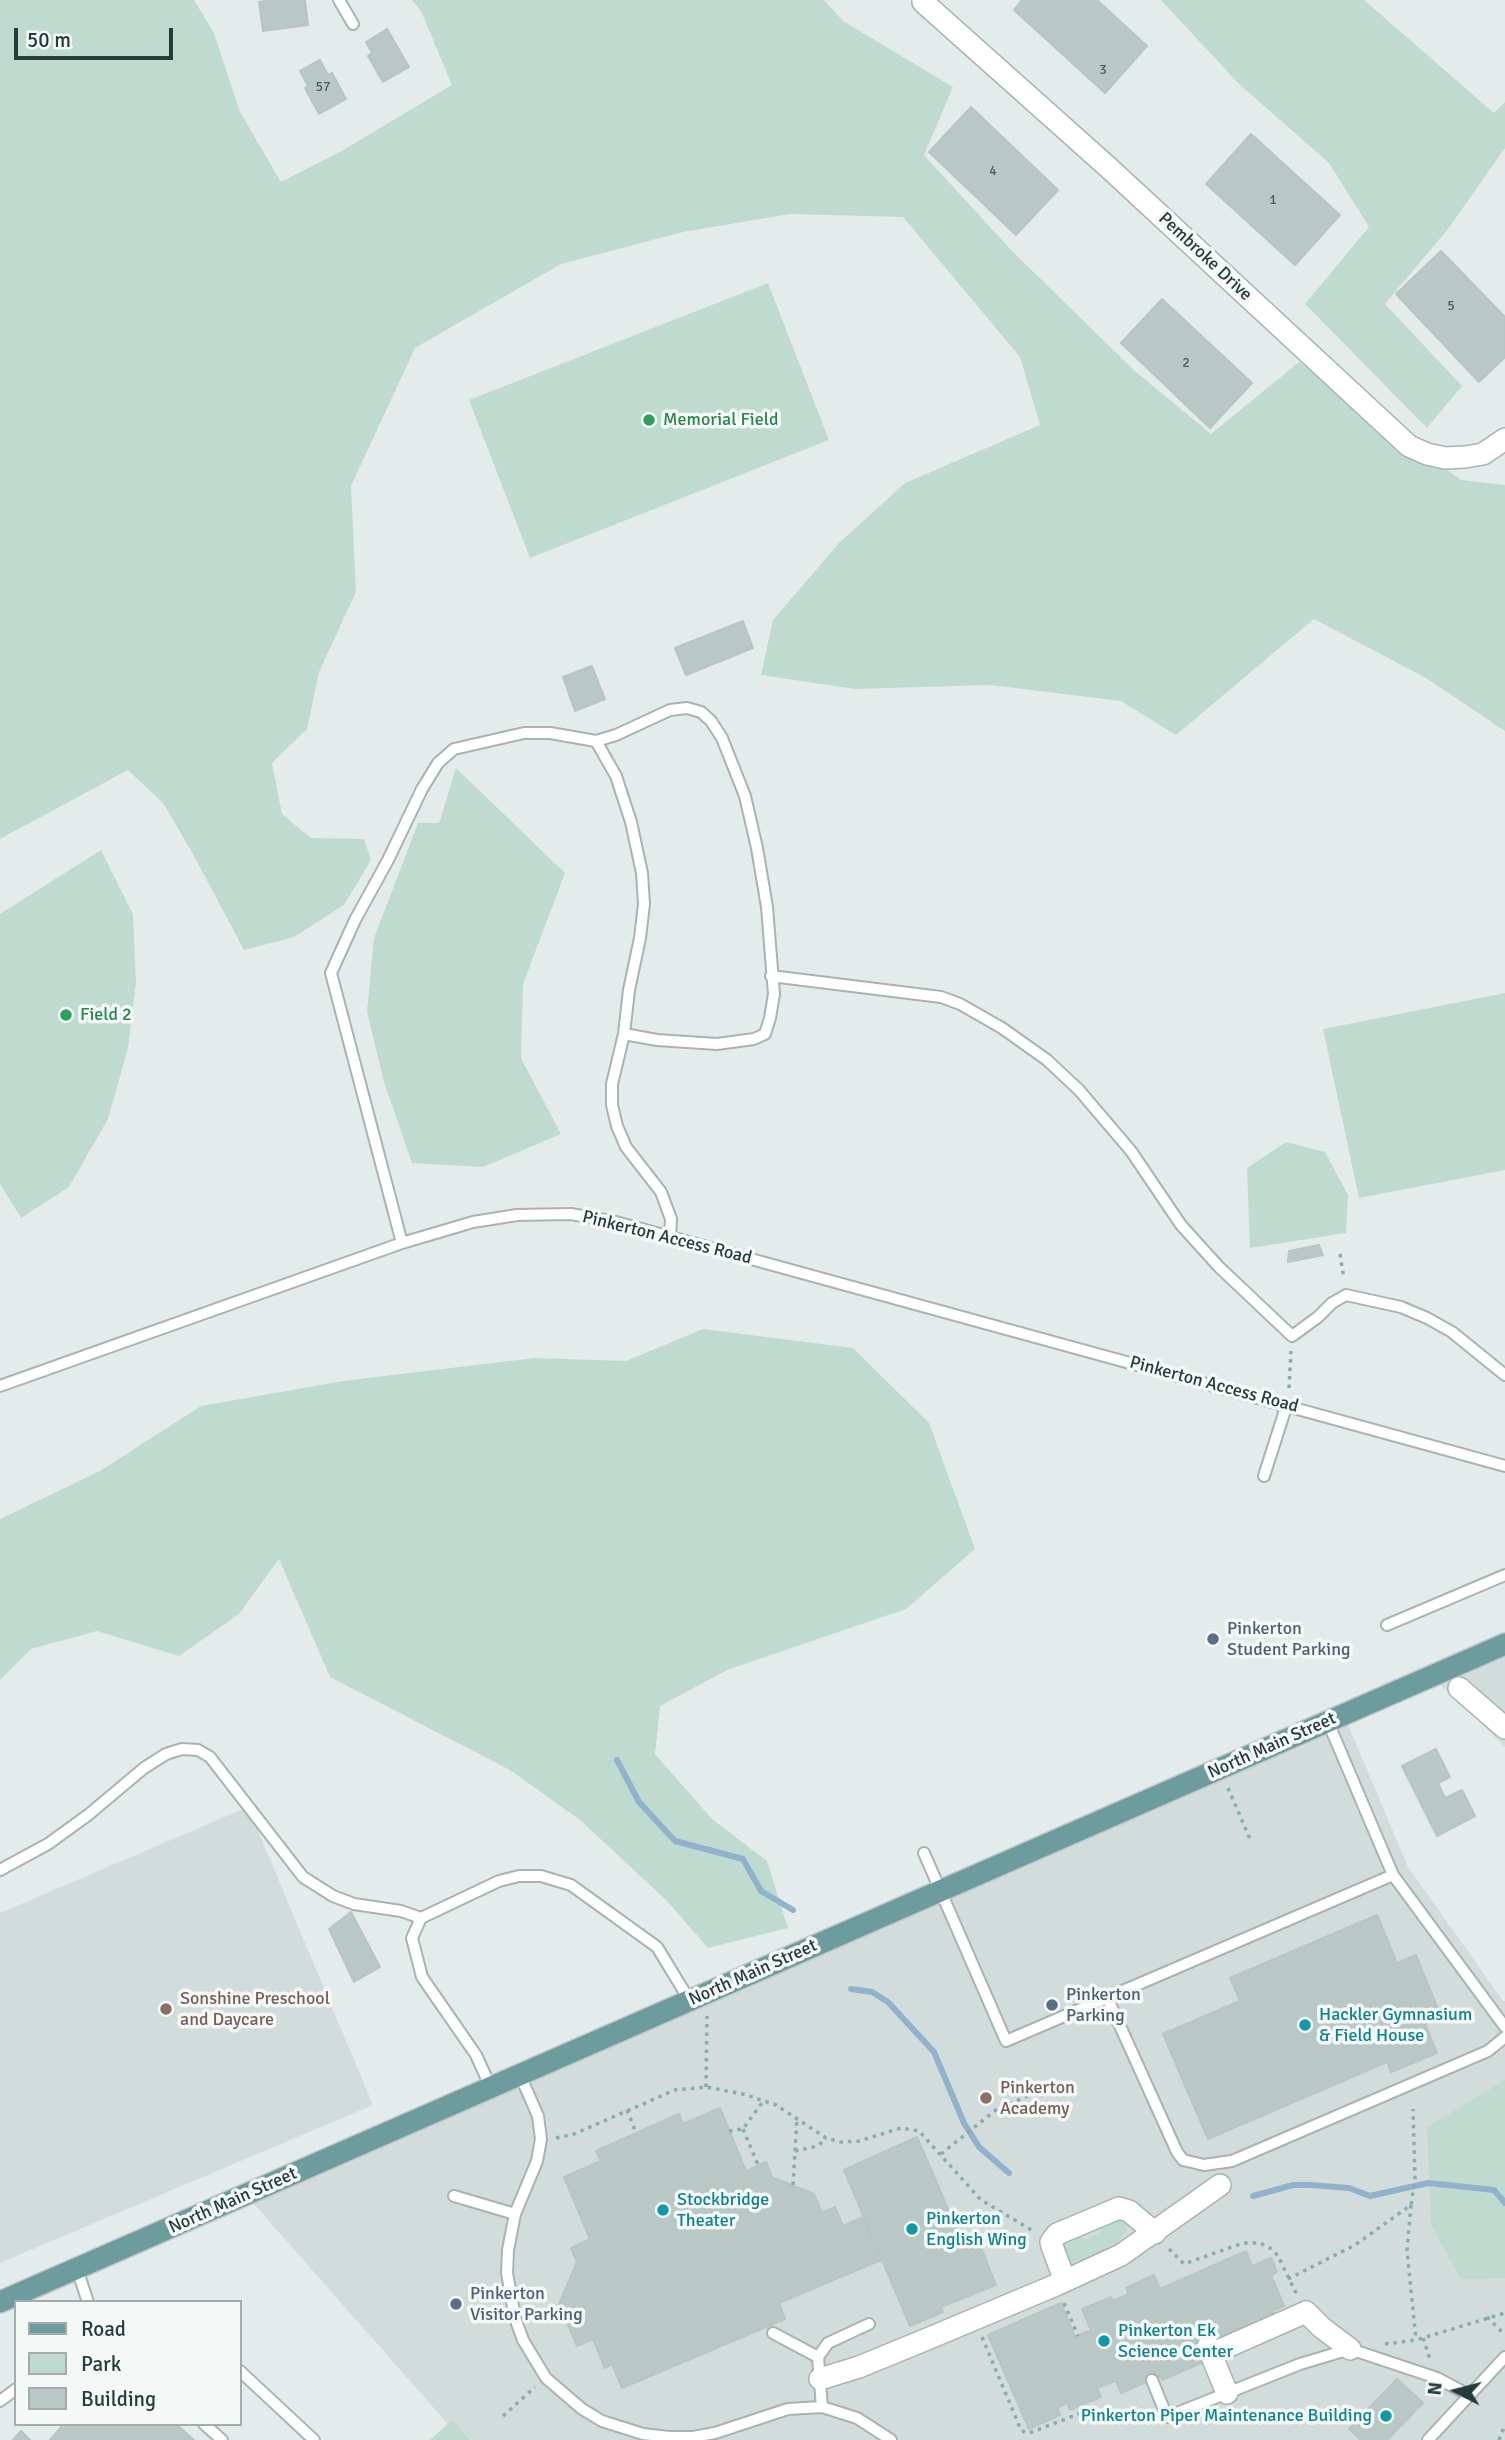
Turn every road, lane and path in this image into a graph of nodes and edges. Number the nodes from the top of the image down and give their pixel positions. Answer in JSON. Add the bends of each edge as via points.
{"nodes":[{"id":1,"x":339,"y":0,"type":"edge"},
{"id":2,"x":923,"y":2,"type":"edge"},
{"id":3,"x":353,"y":24,"type":"dead end"},
{"id":4,"x":1505,"y":439,"type":"edge"},
{"id":5,"x":596,"y":741,"type":"junction"},
{"id":6,"x":771,"y":976,"type":"junction"},
{"id":7,"x":624,"y":1034,"type":"junction"},
{"id":8,"x":670,"y":1237,"type":"junction"},
{"id":9,"x":402,"y":1243,"type":"junction"},
{"id":10,"x":1340,"y":1255,"type":"dead end"},
{"id":11,"x":1346,"y":1295,"type":"junction"},
{"id":12,"x":1292,"y":1336,"type":"junction"},
{"id":13,"x":1290,"y":1373,"type":"dead end"},
{"id":14,"x":1505,"y":1375,"type":"edge"},
{"id":15,"x":0,"y":1386,"type":"edge"},
{"id":16,"x":1287,"y":1404,"type":"junction"},
{"id":17,"x":1505,"y":1466,"type":"edge"},
{"id":18,"x":1264,"y":1476,"type":"dead end"},
{"id":19,"x":1505,"y":1575,"type":"edge"},
{"id":20,"x":1387,"y":1625,"type":"dead end"},
{"id":21,"x":1505,"y":1644,"type":"edge"},
{"id":22,"x":1459,"y":1688,"type":"dead end"},
{"id":23,"x":1328,"y":1722,"type":"junction"},
{"id":24,"x":1505,"y":1728,"type":"edge"},
{"id":25,"x":1228,"y":1788,"type":"dead end"},
{"id":26,"x":1250,"y":1839,"type":"dead end"},
{"id":27,"x":924,"y":1853,"type":"dead end"},
{"id":28,"x":0,"y":1870,"type":"edge"},
{"id":29,"x":1394,"y":1875,"type":"junction"},
{"id":30,"x":940,"y":1891,"type":"junction"},
{"id":31,"x":421,"y":1918,"type":"junction"},
{"id":32,"x":1107,"y":1997,"type":"junction"},
{"id":33,"x":690,"y":2001,"type":"junction"},
{"id":34,"x":707,"y":2016,"type":"dead end"},
{"id":35,"x":1505,"y":2027,"type":"edge"},
{"id":36,"x":1505,"y":2037,"type":"edge"},
{"id":37,"x":520,"y":2075,"type":"junction"},
{"id":38,"x":706,"y":2087,"type":"junction"},
{"id":39,"x":491,"y":2088,"type":"junction"},
{"id":40,"x":1030,"y":2095,"type":"dead end"},
{"id":41,"x":764,"y":2100,"type":"junction"},
{"id":42,"x":1413,"y":2109,"type":"dead end"},
{"id":43,"x":627,"y":2110,"type":"junction"},
{"id":44,"x":797,"y":2118,"type":"junction"},
{"id":45,"x":743,"y":2129,"type":"junction"},
{"id":46,"x":729,"y":2131,"type":"dead end"},
{"id":47,"x":636,"y":2133,"type":"dead end"},
{"id":48,"x":556,"y":2138,"type":"dead end"},
{"id":49,"x":826,"y":2138,"type":"junction"},
{"id":50,"x":795,"y":2151,"type":"junction"},
{"id":51,"x":941,"y":2154,"type":"junction"},
{"id":52,"x":758,"y":2165,"type":"dead end"},
{"id":53,"x":793,"y":2185,"type":"dead end"},
{"id":54,"x":1220,"y":2186,"type":"dead end"},
{"id":55,"x":454,"y":2196,"type":"dead end"},
{"id":56,"x":1411,"y":2205,"type":"junction"},
{"id":57,"x":515,"y":2214,"type":"junction"},
{"id":58,"x":1155,"y":2233,"type":"junction"},
{"id":59,"x":1051,"y":2242,"type":"junction"},
{"id":60,"x":77,"y":2269,"type":"junction"},
{"id":61,"x":1288,"y":2279,"type":"junction"},
{"id":62,"x":1060,"y":2283,"type":"junction"},
{"id":63,"x":87,"y":2300,"type":"edge"},
{"id":64,"x":0,"y":2302,"type":"edge"},
{"id":65,"x":1306,"y":2312,"type":"junction"},
{"id":66,"x":1505,"y":2313,"type":"edge"},
{"id":67,"x":1487,"y":2318,"type":"junction"},
{"id":68,"x":975,"y":2319,"type":"junction"},
{"id":69,"x":869,"y":2324,"type":"dead end"},
{"id":70,"x":773,"y":2333,"type":"dead end"},
{"id":71,"x":1505,"y":2335,"type":"edge"},
{"id":72,"x":1078,"y":2336,"type":"dead end"},
{"id":73,"x":1416,"y":2340,"type":"junction"},
{"id":74,"x":1379,"y":2344,"type":"dead end"},
{"id":75,"x":1350,"y":2349,"type":"junction"},
{"id":76,"x":818,"y":2357,"type":"junction"},
{"id":77,"x":1505,"y":2357,"type":"edge"},
{"id":78,"x":242,"y":2373,"type":"edge"},
{"id":79,"x":820,"y":2379,"type":"junction"},
{"id":80,"x":1152,"y":2380,"type":"dead end"},
{"id":81,"x":537,"y":2386,"type":"dead end"},
{"id":82,"x":1227,"y":2393,"type":"junction"},
{"id":83,"x":1469,"y":2395,"type":"junction"},
{"id":84,"x":822,"y":2407,"type":"junction"},
{"id":85,"x":1094,"y":2408,"type":"dead end"},
{"id":86,"x":503,"y":2416,"type":"dead end"},
{"id":87,"x":1505,"y":2425,"type":"edge"},
{"id":88,"x":206,"y":2426,"type":"edge"},
{"id":89,"x":222,"y":2440,"type":"edge"},
{"id":90,"x":314,"y":2440,"type":"edge"},
{"id":91,"x":891,"y":2440,"type":"edge"},
{"id":92,"x":1428,"y":2440,"type":"edge"},
{"id":93,"x":1499,"y":2440,"type":"edge"}],
"edges":[{"from":1,"to":3,"type":"lane"},
{"from":2,"to":4,"type":"street","name":"Pembroke Drive","via":[[1409,446],[1436,456],[1465,457],[1483,454]]},
{"from":5,"to":6,"type":"lane","via":[[670,710],[687,708],[711,721],[744,796],[757,848],[767,907]]},
{"from":5,"to":7,"type":"lane","via":[[616,776],[642,873],[644,904]]},
{"from":5,"to":9,"type":"lane","via":[[524,733],[454,749],[438,763],[331,973]]},
{"from":6,"to":7,"type":"lane","via":[[770,1018],[765,1034],[754,1039],[692,1044]]},
{"from":6,"to":12,"type":"lane","via":[[942,998],[1002,1028],[1079,1090],[1131,1150],[1181,1226]]},
{"from":7,"to":8,"type":"lane","via":[[612,1105],[626,1147],[661,1192],[671,1219]]},
{"from":8,"to":9,"type":"lane","name":"Pinkerton Access Road","via":[[571,1214],[517,1215],[472,1222]]},
{"from":8,"to":16,"type":"lane","name":"Pinkerton Access Road"},
{"from":9,"to":15,"type":"lane","name":"Pinkerton Access Road"},
{"from":10,"to":11,"type":"path"},
{"from":11,"to":12,"type":"lane"},
{"from":11,"to":14,"type":"lane","via":[[1427,1318]]},
{"from":12,"to":13,"type":"path"},
{"from":16,"to":17,"type":"lane","name":"Pinkerton Access Road"},
{"from":16,"to":18,"type":"lane"},
{"from":19,"to":20,"type":"lane"},
{"from":21,"to":23,"type":"main road","name":"North Main Street"},
{"from":22,"to":24,"type":"street"},
{"from":23,"to":29,"type":"lane"},
{"from":23,"to":30,"type":"main road","name":"North Main Street"},
{"from":25,"to":26,"type":"path"},
{"from":27,"to":30,"type":"lane"},
{"from":28,"to":31,"type":"lane","via":[[48,1844],[166,1754],[198,1750],[210,1757],[303,1877],[343,1900]]},
{"from":29,"to":32,"type":"lane"},
{"from":29,"to":35,"type":"lane"},
{"from":30,"to":32,"type":"lane","via":[[1006,2041]]},
{"from":30,"to":33,"type":"main road","name":"North Main Street"},
{"from":31,"to":33,"type":"lane","via":[[519,1876],[541,1876],[572,1885],[657,1947]]},
{"from":31,"to":39,"type":"lane","via":[[412,1938],[422,1977],[476,2055]]},
{"from":32,"to":36,"type":"lane","via":[[1177,2152],[1183,2160],[1204,2165],[1232,2161],[1258,2150],[1488,2051]]},
{"from":33,"to":37,"type":"main road","name":"North Main Street"},
{"from":34,"to":38,"type":"path"},
{"from":37,"to":39,"type":"main road","name":"North Main Street"},
{"from":37,"to":57,"type":"lane","via":[[538,2116],[541,2140]]},
{"from":38,"to":41,"type":"path"},
{"from":38,"to":43,"type":"path","via":[[675,2090]]},
{"from":39,"to":60,"type":"main road","name":"North Main Street"},
{"from":40,"to":51,"type":"path","via":[[997,2109]]},
{"from":41,"to":44,"type":"path"},
{"from":41,"to":45,"type":"path"},
{"from":42,"to":56,"type":"path"},
{"from":43,"to":47,"type":"path"},
{"from":43,"to":48,"type":"path"},
{"from":44,"to":49,"type":"path"},
{"from":44,"to":50,"type":"path"},
{"from":45,"to":46,"type":"path"},
{"from":45,"to":52,"type":"path"},
{"from":49,"to":50,"type":"path","via":[[818,2146]]},
{"from":49,"to":51,"type":"path","via":[[851,2142],[909,2128],[919,2131]]},
{"from":50,"to":53,"type":"path"},
{"from":51,"to":59,"type":"path","via":[[981,2200]]},
{"from":54,"to":58,"type":"street"},
{"from":55,"to":57,"type":"lane"},
{"from":56,"to":61,"type":"path","via":[[1355,2245]]},
{"from":56,"to":73,"type":"path","via":[[1407,2250]]},
{"from":57,"to":84,"type":"lane","via":[[507,2273],[515,2318],[546,2378],[582,2409],[624,2429],[669,2437],[715,2433],[788,2409]]},
{"from":58,"to":59,"type":"street","via":[[1119,2208],[1057,2234]]},
{"from":58,"to":61,"type":"path","via":[[1184,2264],[1243,2243],[1260,2243],[1278,2256]]},
{"from":58,"to":62,"type":"street","via":[[1121,2255]]},
{"from":59,"to":62,"type":"street"},
{"from":60,"to":63,"type":"lane"},
{"from":60,"to":64,"type":"main road","name":"North Main Street"},
{"from":61,"to":65,"type":"path"},
{"from":62,"to":68,"type":"street"},
{"from":62,"to":72,"type":"path"},
{"from":65,"to":75,"type":"street"},
{"from":65,"to":82,"type":"street","via":[[1210,2350]]},
{"from":66,"to":67,"type":"path"},
{"from":67,"to":71,"type":"path"},
{"from":67,"to":73,"type":"path"},
{"from":68,"to":79,"type":"street"},
{"from":68,"to":85,"type":"path","via":[[1021,2430],[1032,2432]]},
{"from":69,"to":76,"type":"lane","via":[[828,2343]]},
{"from":70,"to":76,"type":"lane"},
{"from":73,"to":74,"type":"path"},
{"from":75,"to":82,"type":"lane"},
{"from":75,"to":83,"type":"lane","via":[[1437,2378]]},
{"from":76,"to":79,"type":"lane"},
{"from":77,"to":83,"type":"lane"},
{"from":78,"to":90,"type":"lane"},
{"from":79,"to":84,"type":"lane"},
{"from":80,"to":82,"type":"lane","via":[[1167,2417]]},
{"from":81,"to":86,"type":"path"},
{"from":83,"to":92,"type":"lane"},
{"from":84,"to":91,"type":"lane","via":[[857,2418]]},
{"from":87,"to":93,"type":"path"},
{"from":88,"to":89,"type":"lane"}]}
